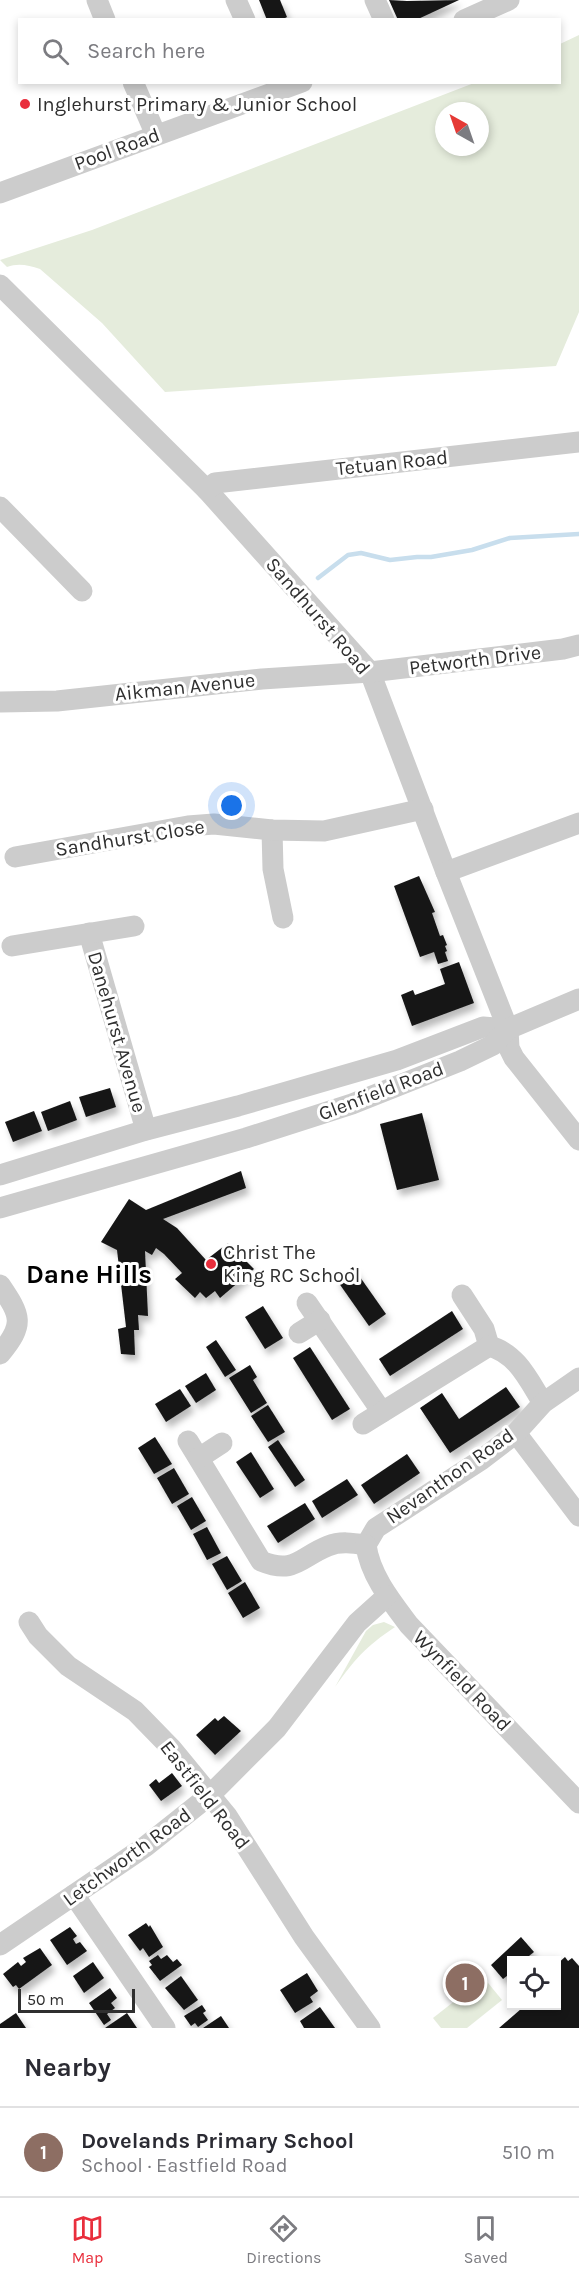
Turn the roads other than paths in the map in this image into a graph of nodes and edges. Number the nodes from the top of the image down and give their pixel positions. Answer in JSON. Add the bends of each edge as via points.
{"nodes":[{"id":1,"x":97,"y":0,"type":"edge"},
{"id":2,"x":236,"y":0,"type":"edge"},
{"id":3,"x":375,"y":0,"type":"edge"},
{"id":4,"x":509,"y":0,"type":"edge"},
{"id":5,"x":104,"y":18,"type":"edge"},
{"id":6,"x":244,"y":18,"type":"edge"},
{"id":7,"x":383,"y":18,"type":"edge"},
{"id":8,"x":468,"y":18,"type":"edge"},
{"id":9,"x":134,"y":84,"type":"edge"},
{"id":10,"x":292,"y":84,"type":"edge"},
{"id":11,"x":273,"y":88,"type":"edge"},
{"id":12,"x":156,"y":135,"type":"junction"},
{"id":13,"x":0,"y":193,"type":"edge"},
{"id":14,"x":0,"y":285,"type":"edge"},
{"id":15,"x":579,"y":442,"type":"edge"},
{"id":16,"x":207,"y":490,"type":"junction"},
{"id":17,"x":1,"y":511,"type":"edge"},
{"id":18,"x":82,"y":591,"type":"dead end"},
{"id":19,"x":579,"y":645,"type":"edge"},
{"id":20,"x":370,"y":672,"type":"junction"},
{"id":21,"x":0,"y":702,"type":"edge"},
{"id":22,"x":423,"y":809,"type":"junction"},
{"id":23,"x":579,"y":823,"type":"edge"},
{"id":24,"x":272,"y":830,"type":"junction"},
{"id":25,"x":15,"y":857,"type":"dead end"},
{"id":26,"x":446,"y":872,"type":"junction"},
{"id":27,"x":283,"y":918,"type":"dead end"},
{"id":28,"x":134,"y":926,"type":"dead end"},
{"id":29,"x":89,"y":933,"type":"junction"},
{"id":30,"x":12,"y":946,"type":"dead end"},
{"id":31,"x":579,"y":999,"type":"edge"},
{"id":32,"x":508,"y":1029,"type":"junction"},
{"id":33,"x":238,"y":1106,"type":"junction"},
{"id":34,"x":146,"y":1130,"type":"junction"},
{"id":35,"x":246,"y":1138,"type":"junction"},
{"id":36,"x":579,"y":1140,"type":"edge"},
{"id":37,"x":42,"y":1161,"type":"junction"},
{"id":38,"x":0,"y":1175,"type":"edge"},
{"id":39,"x":50,"y":1193,"type":"junction"},
{"id":40,"x":0,"y":1208,"type":"edge"},
{"id":41,"x":0,"y":1286,"type":"edge"},
{"id":42,"x":307,"y":1303,"type":"dead end"},
{"id":43,"x":462,"y":1305,"type":"dead end"},
{"id":44,"x":320,"y":1320,"type":"junction"},
{"id":45,"x":299,"y":1333,"type":"dead end"},
{"id":46,"x":489,"y":1346,"type":"junction"},
{"id":47,"x":0,"y":1354,"type":"edge"},
{"id":48,"x":579,"y":1378,"type":"edge"},
{"id":49,"x":543,"y":1403,"type":"junction"},
{"id":50,"x":382,"y":1412,"type":"junction"},
{"id":51,"x":363,"y":1424,"type":"dead end"},
{"id":52,"x":516,"y":1433,"type":"junction"},
{"id":53,"x":222,"y":1443,"type":"dead end"},
{"id":54,"x":579,"y":1516,"type":"edge"},
{"id":55,"x":366,"y":1545,"type":"junction"},
{"id":56,"x":387,"y":1596,"type":"junction"},
{"id":57,"x":29,"y":1622,"type":"dead end"},
{"id":58,"x":210,"y":1795,"type":"junction"},
{"id":59,"x":579,"y":1803,"type":"edge"},
{"id":60,"x":74,"y":1895,"type":"junction"},
{"id":61,"x":0,"y":1945,"type":"edge"},
{"id":62,"x":165,"y":2028,"type":"edge"},
{"id":63,"x":370,"y":2028,"type":"edge"}],
"edges":[{"from":1,"to":5,"type":"street"},
{"from":2,"to":6,"type":"street"},
{"from":3,"to":7,"type":"street"},
{"from":4,"to":8,"type":"street"},
{"from":9,"to":12,"type":"street"},
{"from":10,"to":11,"type":"street","name":"Pool Road"},
{"from":11,"to":12,"type":"street","name":"Pool Road"},
{"from":12,"to":13,"type":"street","name":"Pool Road"},
{"from":14,"to":16,"type":"street","name":"Sandhurst Road"},
{"from":15,"to":16,"type":"street","name":"Tetuan Road","via":[[215,483]]},
{"from":16,"to":20,"type":"street","name":"Sandhurst Road"},
{"from":17,"to":18,"type":"street"},
{"from":19,"to":20,"type":"street","name":"Petworth Drive"},
{"from":20,"to":21,"type":"street","name":"Aikman Avenue","via":[[57,701]]},
{"from":20,"to":22,"type":"street","name":"Sandhurst Road"},
{"from":22,"to":24,"type":"street","name":"Sandhurst Close","via":[[324,831]]},
{"from":22,"to":26,"type":"street","name":"Sandhurst Road"},
{"from":23,"to":26,"type":"street"},
{"from":24,"to":25,"type":"street","name":"Sandhurst Close","via":[[214,824],[188,826]]},
{"from":24,"to":27,"type":"street","via":[[273,869]]},
{"from":26,"to":32,"type":"street","name":"Sandhurst Road"},
{"from":28,"to":29,"type":"street","name":"Danehurst Avenue"},
{"from":29,"to":30,"type":"street","name":"Danehurst Avenue"},
{"from":29,"to":34,"type":"street","name":"Danehurst Avenue"},
{"from":31,"to":32,"type":"street","name":"Glenfield Road"},
{"from":32,"to":33,"type":"street","name":"Glenfield Road","via":[[483,1027],[397,1060]]},
{"from":32,"to":35,"type":"street","name":"Glenfield Road","via":[[493,1046],[460,1061],[352,1104]]},
{"from":32,"to":36,"type":"street","name":"Sandhurst Road","via":[[514,1058]]},
{"from":33,"to":34,"type":"street","name":"Glenfield Road"},
{"from":33,"to":35,"type":"street"},
{"from":34,"to":37,"type":"street","name":"Glenfield Road"},
{"from":35,"to":39,"type":"street","name":"Glenfield Road"},
{"from":37,"to":38,"type":"street","name":"Glenfield Road"},
{"from":37,"to":39,"type":"street"},
{"from":39,"to":40,"type":"street","name":"Glenfield Road"},
{"from":41,"to":47,"type":"street","via":[[18,1317],[13,1338]]},
{"from":42,"to":44,"type":"street"},
{"from":43,"to":46,"type":"street","via":[[484,1329]]},
{"from":44,"to":45,"type":"street"},
{"from":44,"to":50,"type":"street"},
{"from":46,"to":49,"type":"street","via":[[513,1358]]},
{"from":46,"to":50,"type":"street"},
{"from":48,"to":49,"type":"street","name":"Nevanthon Road"},
{"from":49,"to":52,"type":"street","name":"Nevanthon Road"},
{"from":50,"to":51,"type":"street"},
{"from":52,"to":54,"type":"street"},
{"from":52,"to":55,"type":"street","name":"Nevanthon Road","via":[[376,1528]]},
{"from":53,"to":55,"type":"street","via":[[194,1450],[261,1561],[276,1567],[296,1565],[328,1545]]},
{"from":55,"to":56,"type":"street","name":"Wynfield Road","via":[[368,1558]]},
{"from":56,"to":58,"type":"street","name":"Letchworth Road","via":[[357,1623],[277,1728]]},
{"from":56,"to":59,"type":"street","name":"Wynfield Road","via":[[409,1625]]},
{"from":57,"to":58,"type":"street","name":"Eastfield Road","via":[[68,1666],[135,1711]]},
{"from":58,"to":60,"type":"street","name":"Letchworth Road","via":[[146,1846]]},
{"from":58,"to":63,"type":"street","name":"Eastfield Road","via":[[333,1980]]},
{"from":60,"to":61,"type":"street","name":"Letchworth Road"},
{"from":60,"to":62,"type":"street"}]}
